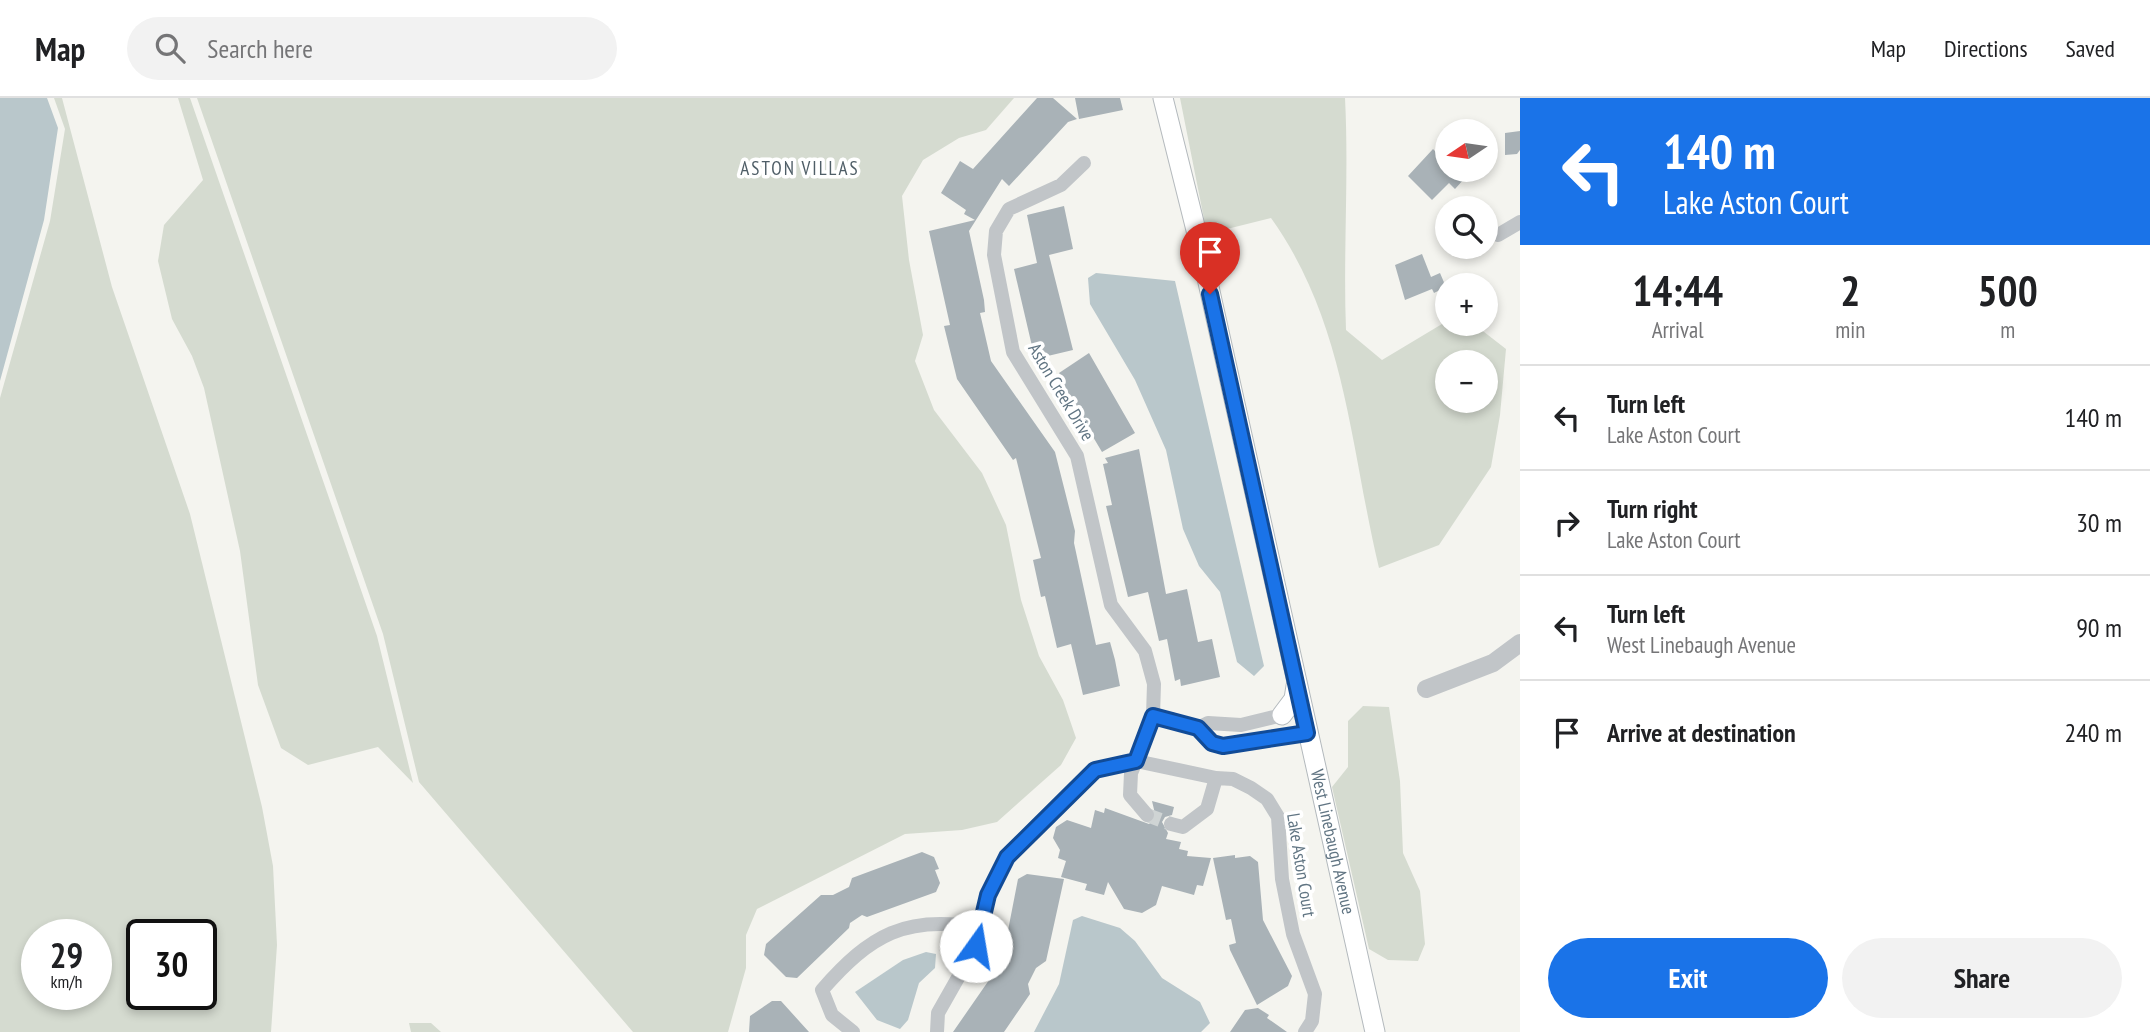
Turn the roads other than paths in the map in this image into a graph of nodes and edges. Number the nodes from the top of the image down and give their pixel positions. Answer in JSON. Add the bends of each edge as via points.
{"nodes":[{"id":1,"x":1163,"y":98,"type":"edge"},
{"id":2,"x":1173,"y":98,"type":"edge"},
{"id":3,"x":1084,"y":163,"type":"dead end"},
{"id":4,"x":1520,"y":222,"type":"edge"},
{"id":5,"x":1498,"y":235,"type":"dead end"},
{"id":6,"x":1199,"y":242,"type":"junction"},
{"id":7,"x":1520,"y":643,"type":"edge"},
{"id":8,"x":1296,"y":681,"type":"junction"},
{"id":9,"x":1426,"y":689,"type":"dead end"},
{"id":10,"x":1282,"y":715,"type":"joint"},
{"id":11,"x":1153,"y":716,"type":"junction"},
{"id":12,"x":1198,"y":728,"type":"junction"},
{"id":13,"x":1307,"y":733,"type":"junction"},
{"id":14,"x":1136,"y":761,"type":"junction"},
{"id":15,"x":1216,"y":778,"type":"junction"},
{"id":16,"x":1147,"y":815,"type":"tunnel mouth"},
{"id":17,"x":1171,"y":824,"type":"tunnel mouth"},
{"id":18,"x":980,"y":928,"type":"junction"},
{"id":19,"x":853,"y":1032,"type":"edge"},
{"id":20,"x":937,"y":1032,"type":"edge"},
{"id":21,"x":1306,"y":1032,"type":"edge"},
{"id":22,"x":1375,"y":1032,"type":"edge"}],
"edges":[{"from":1,"to":6,"type":"main road","name":"West Linebaugh Avenue"},
{"from":2,"to":6,"type":"main road","name":"West Linebaugh Avenue"},
{"from":3,"to":11,"type":"street","name":"Aston Creek Drive","via":[[1061,185],[1009,209],[996,231],[994,255],[1013,352],[1077,456],[1111,605],[1144,651],[1154,684]]},
{"from":4,"to":5,"type":"street"},
{"from":6,"to":8,"type":"main road","name":"West Linebaugh Avenue"},
{"from":7,"to":9,"type":"street","via":[[1493,663]]},
{"from":8,"to":10,"type":"main road","via":[[1294,699]]},
{"from":8,"to":13,"type":"main road","name":"West Linebaugh Avenue"},
{"from":10,"to":12,"type":"street","via":[[1241,725],[1208,723]]},
{"from":11,"to":12,"type":"street"},
{"from":11,"to":14,"type":"street"},
{"from":12,"to":13,"type":"street","via":[[1212,743],[1223,746]]},
{"from":13,"to":22,"type":"main road","name":"West Linebaugh Avenue"},
{"from":14,"to":15,"type":"street","name":"Lake Aston Court"},
{"from":14,"to":16,"type":"street","via":[[1130,773],[1130,795]]},
{"from":14,"to":18,"type":"street","name":"Lake Aston Court","via":[[1095,770],[1007,857],[988,895]]},
{"from":15,"to":17,"type":"street","via":[[1207,809],[1183,827]]},
{"from":15,"to":21,"type":"street","name":"Lake Aston Court","via":[[1233,779],[1251,788],[1267,799],[1278,817],[1282,879],[1293,934],[1315,994]]},
{"from":18,"to":19,"type":"street","via":[[934,921],[901,929],[870,944],[845,964],[822,990],[832,1015]]},
{"from":18,"to":20,"type":"street","name":"Lake Aston Court","via":[[976,946],[938,1013]]}]}
